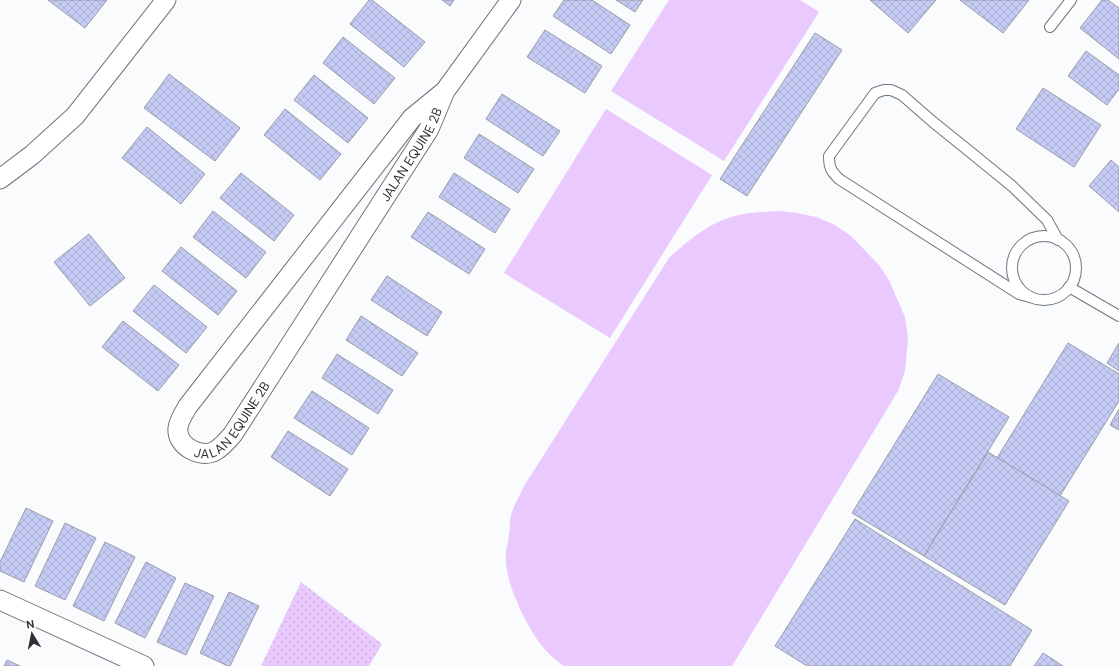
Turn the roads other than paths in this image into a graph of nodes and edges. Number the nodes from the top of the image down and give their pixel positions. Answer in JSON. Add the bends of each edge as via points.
{"nodes":[{"id":1,"x":166,"y":0,"type":"edge"},
{"id":2,"x":511,"y":0,"type":"edge"},
{"id":3,"x":1071,"y":0,"type":"edge"},
{"id":4,"x":1050,"y":27,"type":"dead end"},
{"id":5,"x":445,"y":92,"type":"junction"},
{"id":6,"x":0,"y":179,"type":"edge"},
{"id":7,"x":1058,"y":240,"type":"junction"},
{"id":8,"x":1069,"y":287,"type":"junction"},
{"id":9,"x":1030,"y":297,"type":"junction"},
{"id":10,"x":1119,"y":316,"type":"edge"},
{"id":11,"x":0,"y":600,"type":"edge"},
{"id":12,"x":144,"y":666,"type":"edge"}],
"edges":[{"from":1,"to":6,"type":"street","via":[[75,116],[32,155]]},
{"from":2,"to":5,"type":"street","name":"JALAN EQUINE 2B"},
{"from":3,"to":4,"type":"lane"},
{"from":5,"to":5,"type":"street","name":"JALAN EQUINE 2B","via":[[428,129],[233,434],[215,452],[205,454],[192,450],[181,441],[178,434],[178,427],[188,406],[412,118]]},
{"from":7,"to":8,"type":"lane","via":[[1068,247],[1074,258],[1076,270]]},
{"from":7,"to":9,"type":"lane","via":[[1046,236],[1033,238],[1022,244],[1015,254],[1012,266],[1014,279],[1020,289]]},
{"from":7,"to":9,"type":"lane","via":[[1047,220],[1012,186],[902,95],[891,90],[875,93],[829,156],[829,166],[840,179],[1019,294]]},
{"from":8,"to":9,"type":"lane","via":[[1054,298],[1042,300]]},
{"from":8,"to":10,"type":"lane"},
{"from":11,"to":12,"type":"street"}]}
